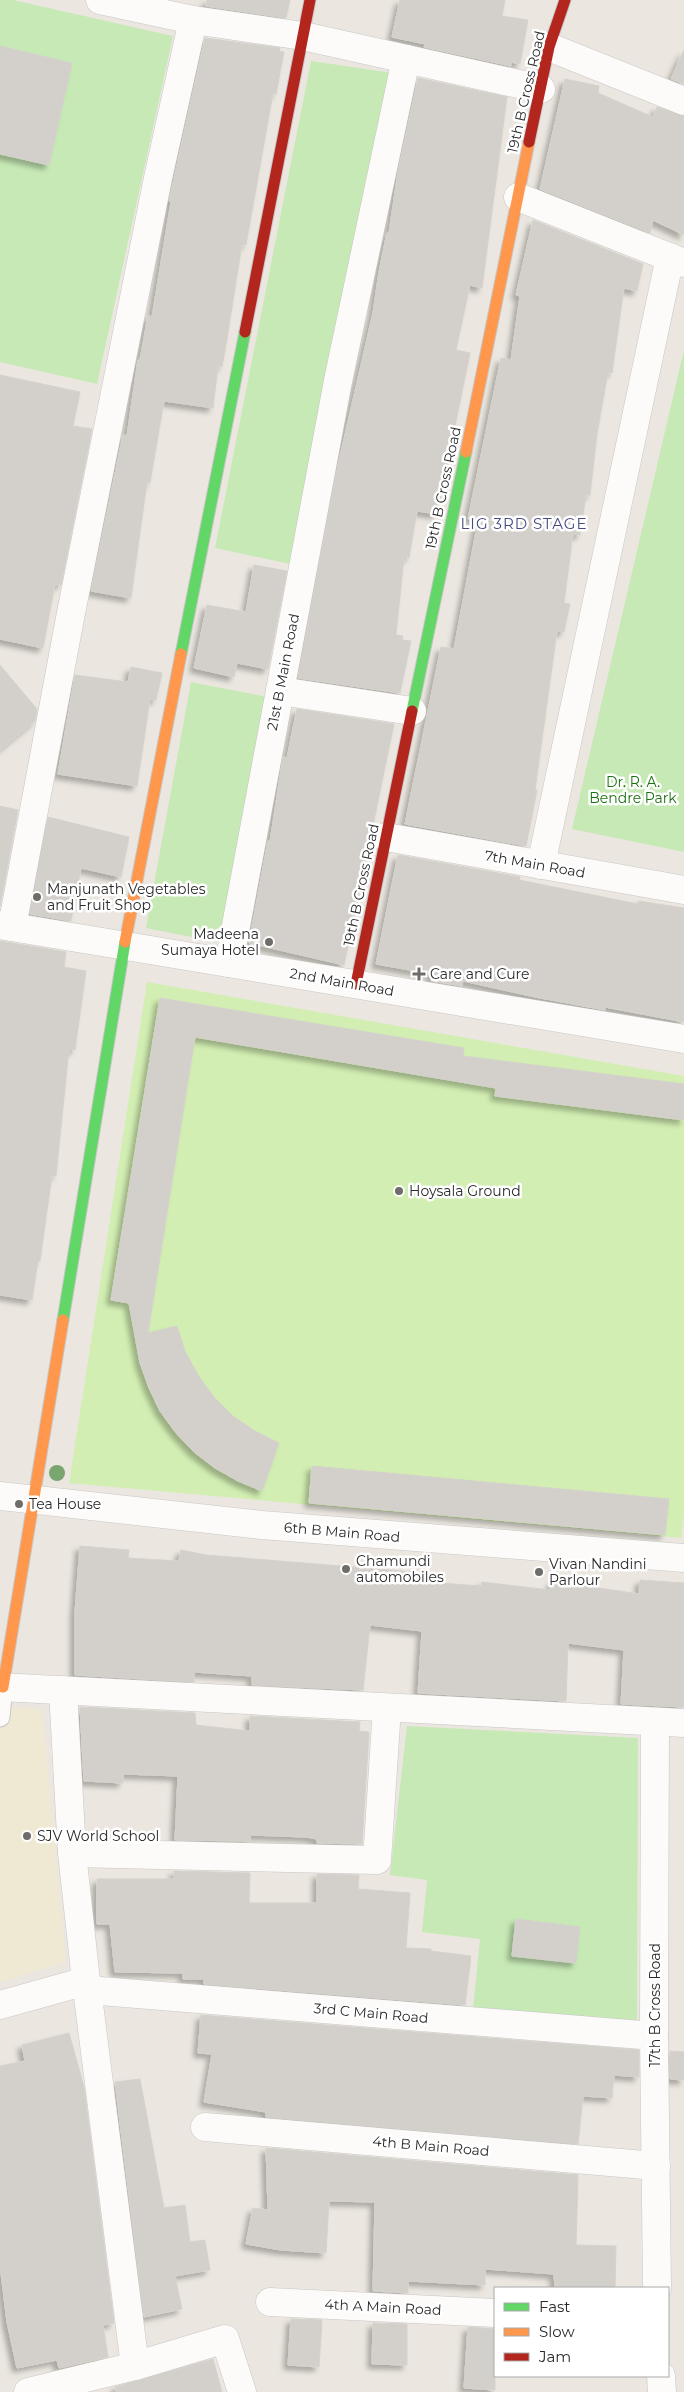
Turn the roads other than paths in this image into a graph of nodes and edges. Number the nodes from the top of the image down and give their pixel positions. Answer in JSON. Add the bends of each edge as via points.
{"nodes":[{"id":1,"x":100,"y":0,"type":"edge"},
{"id":2,"x":310,"y":0,"type":"edge"},
{"id":3,"x":565,"y":0,"type":"edge"},
{"id":4,"x":194,"y":20,"type":"junction"},
{"id":5,"x":303,"y":36,"type":"junction"},
{"id":6,"x":549,"y":47,"type":"junction"},
{"id":7,"x":406,"y":59,"type":"junction"},
{"id":8,"x":541,"y":89,"type":"junction"},
{"id":9,"x":684,"y":101,"type":"edge"},
{"id":10,"x":518,"y":197,"type":"junction"},
{"id":11,"x":677,"y":260,"type":"edge"},
{"id":12,"x":280,"y":691,"type":"junction"},
{"id":13,"x":412,"y":711,"type":"junction"},
{"id":14,"x":386,"y":837,"type":"junction"},
{"id":15,"x":541,"y":865,"type":"junction"},
{"id":16,"x":684,"y":890,"type":"edge"},
{"id":17,"x":6,"y":926,"type":"edge"},
{"id":18,"x":124,"y":945,"type":"junction"},
{"id":19,"x":228,"y":963,"type":"junction"},
{"id":20,"x":356,"y":984,"type":"junction"},
{"id":21,"x":684,"y":1039,"type":"edge"},
{"id":22,"x":0,"y":1496,"type":"edge"},
{"id":23,"x":33,"y":1498,"type":"junction"},
{"id":24,"x":684,"y":1558,"type":"edge"},
{"id":25,"x":2,"y":1687,"type":"edge"},
{"id":26,"x":51,"y":1690,"type":"junction"},
{"id":27,"x":387,"y":1708,"type":"junction"},
{"id":28,"x":0,"y":1717,"type":"edge"},
{"id":29,"x":655,"y":1722,"type":"junction"},
{"id":30,"x":684,"y":1723,"type":"edge"},
{"id":31,"x":72,"y":1853,"type":"junction"},
{"id":32,"x":87,"y":1985,"type":"junction"},
{"id":33,"x":0,"y":2005,"type":"edge"},
{"id":34,"x":654,"y":2036,"type":"junction"},
{"id":35,"x":205,"y":2127,"type":"dead end"},
{"id":36,"x":656,"y":2166,"type":"junction"},
{"id":37,"x":658,"y":2287,"type":"edge"},
{"id":38,"x":270,"y":2302,"type":"dead end"},
{"id":39,"x":494,"y":2313,"type":"edge"},
{"id":40,"x":135,"y":2366,"type":"junction"},
{"id":41,"x":661,"y":2377,"type":"edge"},
{"id":42,"x":28,"y":2392,"type":"edge"},
{"id":43,"x":242,"y":2392,"type":"edge"},
{"id":44,"x":662,"y":2392,"type":"edge"}],
"edges":[{"from":1,"to":4,"type":"street"},
{"from":2,"to":5,"type":"street"},
{"from":3,"to":6,"type":"street","name":"19th B Cross Road"},
{"from":4,"to":5,"type":"street"},
{"from":4,"to":17,"type":"street","via":[[158,178]]},
{"from":5,"to":7,"type":"street"},
{"from":5,"to":18,"type":"street"},
{"from":6,"to":8,"type":"street","name":"19th B Cross Road"},
{"from":6,"to":9,"type":"street"},
{"from":7,"to":8,"type":"street"},
{"from":7,"to":12,"type":"street","name":"21st B Main Road","via":[[338,381]]},
{"from":8,"to":10,"type":"street","name":"19th B Cross Road"},
{"from":10,"to":11,"type":"street"},
{"from":10,"to":13,"type":"street","name":"19th B Cross Road"},
{"from":11,"to":15,"type":"street"},
{"from":12,"to":13,"type":"street"},
{"from":12,"to":19,"type":"street","name":"21st B Main Road"},
{"from":13,"to":14,"type":"street","name":"19th B Cross Road"},
{"from":14,"to":15,"type":"street","name":"7th Main Road"},
{"from":14,"to":20,"type":"street","name":"19th B Cross Road"},
{"from":15,"to":16,"type":"street","name":"7th Main Road"},
{"from":17,"to":18,"type":"street","name":"2nd Main Road"},
{"from":18,"to":19,"type":"street","name":"2nd Main Road"},
{"from":18,"to":23,"type":"street"},
{"from":19,"to":20,"type":"street","name":"2nd Main Road"},
{"from":20,"to":21,"type":"street","name":"2nd Main Road"},
{"from":22,"to":23,"type":"street","name":"6th B Main Road"},
{"from":23,"to":24,"type":"street","name":"6th B Main Road","via":[[262,1525]]},
{"from":23,"to":25,"type":"street"},
{"from":25,"to":26,"type":"street"},
{"from":25,"to":28,"type":"lane"},
{"from":26,"to":27,"type":"street"},
{"from":26,"to":31,"type":"street"},
{"from":27,"to":29,"type":"street"},
{"from":27,"to":31,"type":"street","via":[[377,1860]]},
{"from":29,"to":30,"type":"street"},
{"from":29,"to":34,"type":"street","name":"17th B Cross Road"},
{"from":31,"to":32,"type":"street"},
{"from":32,"to":33,"type":"street"},
{"from":32,"to":34,"type":"street","name":"3rd C Main Road"},
{"from":32,"to":40,"type":"street"},
{"from":34,"to":36,"type":"street","name":"17th B Cross Road"},
{"from":35,"to":36,"type":"street","name":"4th B Main Road"},
{"from":36,"to":37,"type":"street","name":"17th B Cross Road"},
{"from":38,"to":39,"type":"street","name":"4th A Main Road"},
{"from":40,"to":42,"type":"street"},
{"from":40,"to":43,"type":"street","via":[[225,2339]]},
{"from":41,"to":44,"type":"street"}]}
